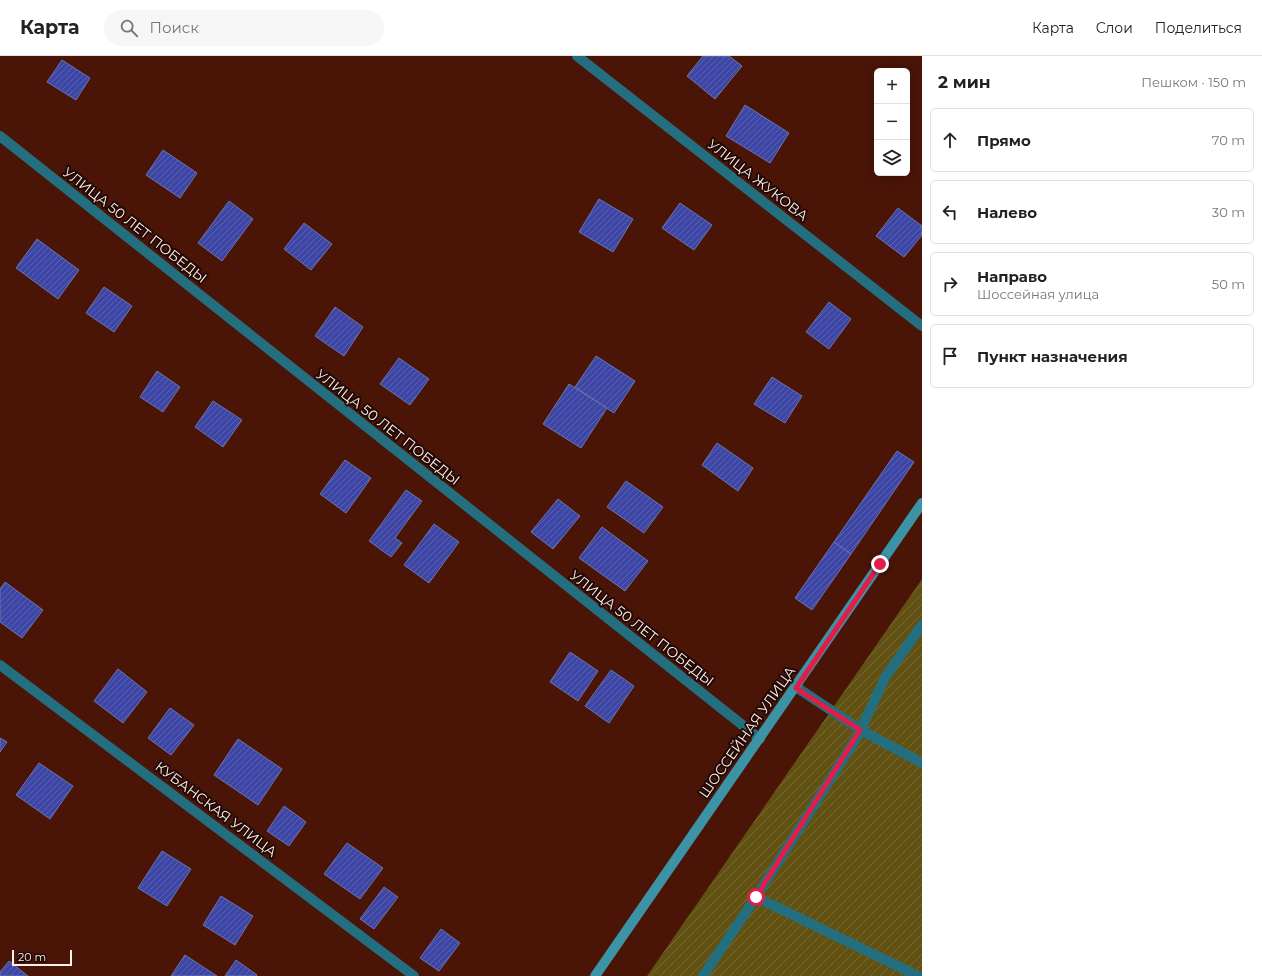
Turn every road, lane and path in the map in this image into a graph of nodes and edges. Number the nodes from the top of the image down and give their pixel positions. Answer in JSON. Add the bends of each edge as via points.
{"nodes":[{"id":1,"x":577,"y":56,"type":"edge"},
{"id":2,"x":0,"y":136,"type":"edge"},
{"id":3,"x":922,"y":326,"type":"edge"},
{"id":4,"x":922,"y":503,"type":"edge"},
{"id":5,"x":922,"y":625,"type":"edge"},
{"id":6,"x":0,"y":664,"type":"edge"},
{"id":7,"x":796,"y":688,"type":"junction"},
{"id":8,"x":860,"y":730,"type":"junction"},
{"id":9,"x":760,"y":739,"type":"junction"},
{"id":10,"x":922,"y":763,"type":"edge"},
{"id":11,"x":756,"y":897,"type":"junction"},
{"id":12,"x":414,"y":976,"type":"edge"},
{"id":13,"x":595,"y":976,"type":"edge"},
{"id":14,"x":703,"y":976,"type":"edge"},
{"id":15,"x":918,"y":976,"type":"edge"}],
"edges":[{"from":1,"to":3,"type":"street","name":"УЛИЦА ЖУКОВА"},
{"from":2,"to":9,"type":"street","name":"УЛИЦА 50 ЛЕТ ПОБЕДЫ"},
{"from":4,"to":7,"type":"main road","name":"ШОССЕЙНАЯ УЛИЦА"},
{"from":5,"to":8,"type":"street","via":[[886,676]]},
{"from":6,"to":12,"type":"street","name":"КУБАНСКАЯ УЛИЦА"},
{"from":7,"to":8,"type":"street"},
{"from":7,"to":9,"type":"main road","name":"ШОССЕЙНАЯ УЛИЦА"},
{"from":8,"to":10,"type":"street"},
{"from":8,"to":11,"type":"street"},
{"from":9,"to":13,"type":"main road","name":"ШОССЕЙНАЯ УЛИЦА"},
{"from":11,"to":14,"type":"street"},
{"from":11,"to":15,"type":"street"}]}
